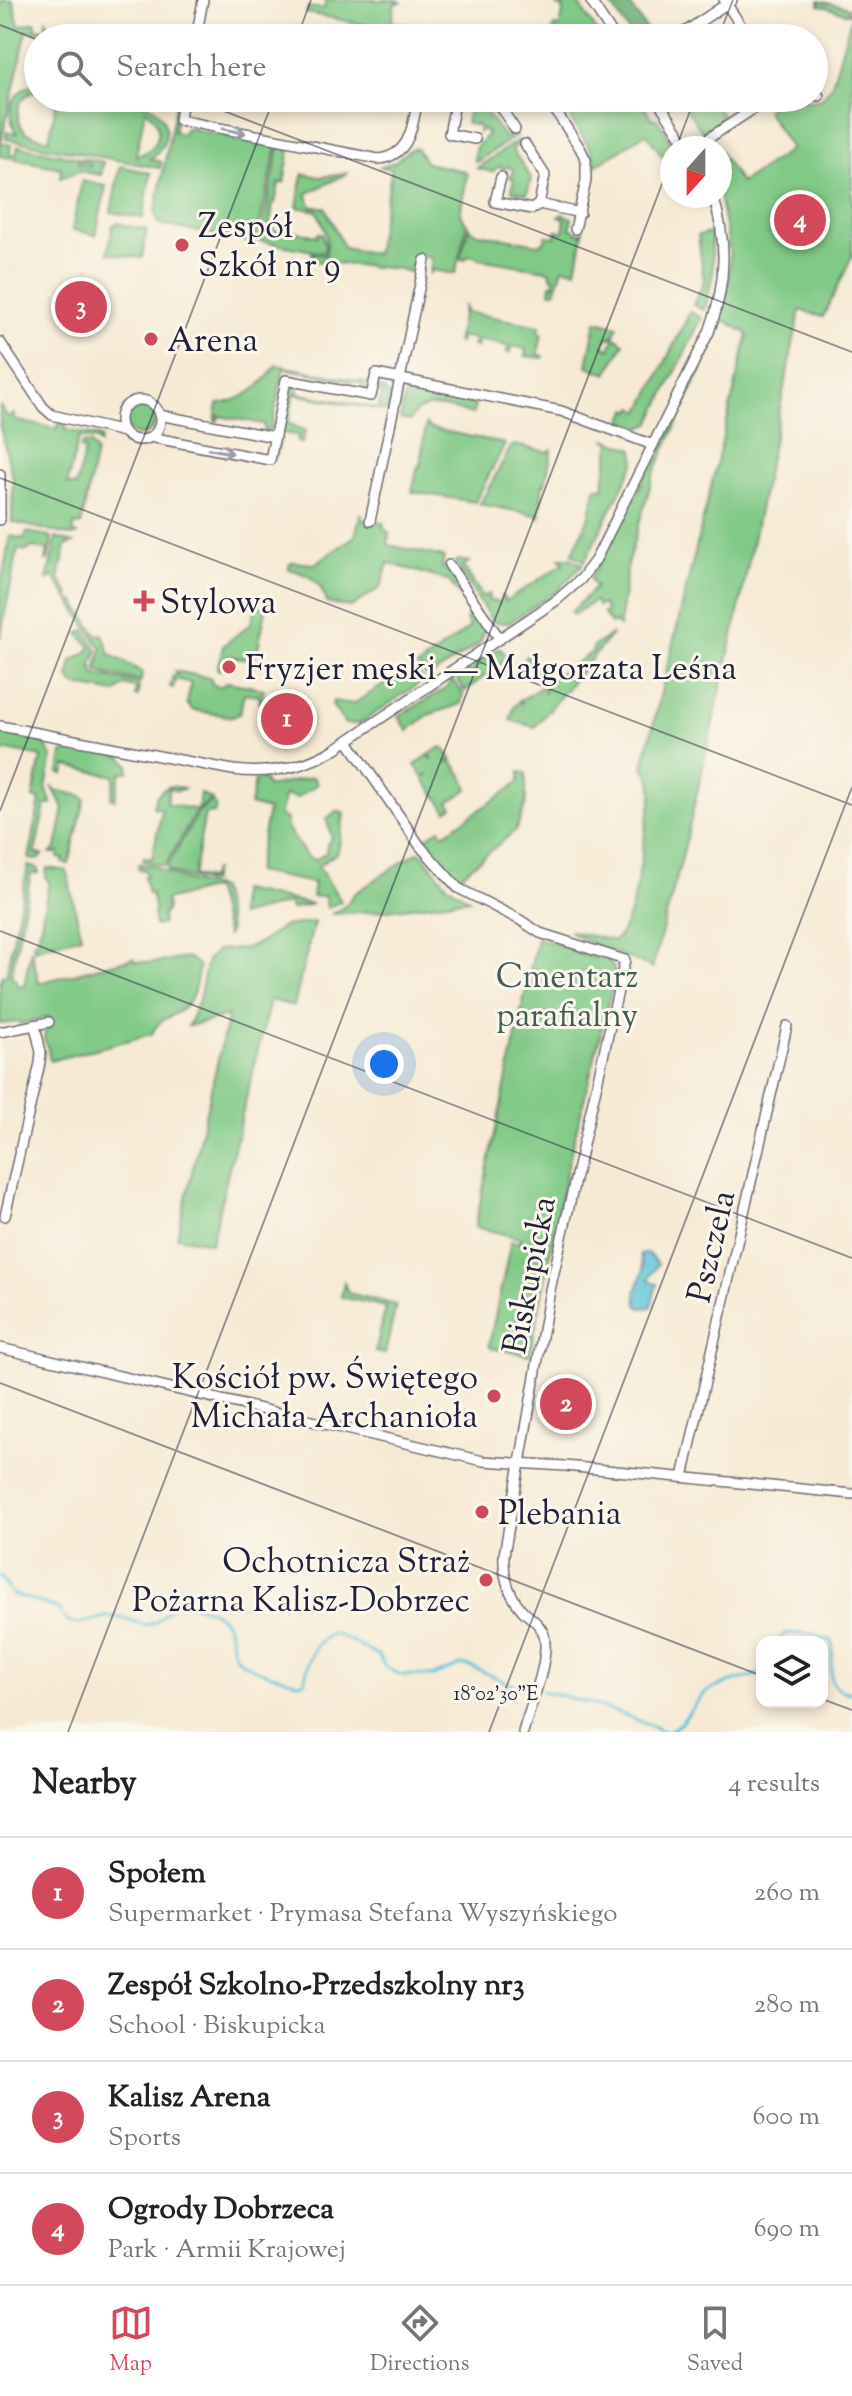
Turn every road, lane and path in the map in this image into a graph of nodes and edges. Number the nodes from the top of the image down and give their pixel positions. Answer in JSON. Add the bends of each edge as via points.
{"nodes":[{"id":1,"x":590,"y":0,"type":"edge"},
{"id":2,"x":727,"y":1,"type":"edge"},
{"id":3,"x":606,"y":24,"type":"edge"},
{"id":4,"x":695,"y":24,"type":"edge"},
{"id":5,"x":741,"y":24,"type":"edge"},
{"id":6,"x":181,"y":112,"type":"edge"},
{"id":7,"x":415,"y":112,"type":"edge"},
{"id":8,"x":453,"y":112,"type":"edge"},
{"id":9,"x":503,"y":112,"type":"edge"},
{"id":10,"x":556,"y":112,"type":"edge"},
{"id":11,"x":665,"y":112,"type":"edge"},
{"id":12,"x":749,"y":112,"type":"edge"},
{"id":13,"x":515,"y":129,"type":"dead end"},
{"id":14,"x":681,"y":136,"type":"edge"},
{"id":15,"x":712,"y":136,"type":"edge"},
{"id":16,"x":475,"y":139,"type":"dead end"},
{"id":17,"x":525,"y":144,"type":"dead end"},
{"id":18,"x":501,"y":177,"type":"dead end"},
{"id":19,"x":539,"y":204,"type":"junction"},
{"id":20,"x":716,"y":208,"type":"edge"},
{"id":21,"x":580,"y":213,"type":"junction"},
{"id":22,"x":575,"y":229,"type":"dead end"},
{"id":23,"x":425,"y":260,"type":"dead end"},
{"id":24,"x":0,"y":342,"type":"edge"},
{"id":25,"x":398,"y":378,"type":"junction"},
{"id":26,"x":121,"y":411,"type":"junction"},
{"id":27,"x":159,"y":415,"type":"junction"},
{"id":28,"x":96,"y":426,"type":"junction"},
{"id":29,"x":124,"y":432,"type":"junction"},
{"id":30,"x":150,"y":437,"type":"junction"},
{"id":31,"x":275,"y":437,"type":"junction"},
{"id":32,"x":653,"y":445,"type":"junction"},
{"id":33,"x":0,"y":474,"type":"edge"},
{"id":34,"x":0,"y":520,"type":"edge"},
{"id":35,"x":370,"y":521,"type":"dead end"},
{"id":36,"x":449,"y":565,"type":"dead end"},
{"id":37,"x":500,"y":639,"type":"junction"},
{"id":38,"x":0,"y":726,"type":"edge"},
{"id":39,"x":348,"y":741,"type":"junction"},
{"id":40,"x":49,"y":1022,"type":"dead end"},
{"id":41,"x":35,"y":1026,"type":"junction"},
{"id":42,"x":787,"y":1026,"type":"dead end"},
{"id":43,"x":0,"y":1032,"type":"edge"},
{"id":44,"x":5,"y":1216,"type":"dead end"},
{"id":45,"x":0,"y":1348,"type":"edge"},
{"id":46,"x":519,"y":1463,"type":"junction"},
{"id":47,"x":683,"y":1477,"type":"junction"},
{"id":48,"x":852,"y":1494,"type":"edge"},
{"id":49,"x":523,"y":1732,"type":"edge"}],
"edges":[{"from":1,"to":3,"type":"street"},
{"from":2,"to":4,"type":"street"},
{"from":2,"to":5,"type":"street"},
{"from":6,"to":7,"type":"street","one_way":true,"via":[[179,120],[378,159],[406,143]]},
{"from":8,"to":16,"type":"street","via":[[449,134]]},
{"from":9,"to":13,"type":"street"},
{"from":10,"to":21,"type":"street","via":[[586,160]]},
{"from":11,"to":14,"type":"street"},
{"from":12,"to":15,"type":"street"},
{"from":17,"to":19,"type":"street","via":[[545,175]]},
{"from":18,"to":19,"type":"street","via":[[495,202],[532,209]]},
{"from":19,"to":21,"type":"street"},
{"from":20,"to":32,"type":"street","via":[[724,256],[718,305]]},
{"from":21,"to":22,"type":"street"},
{"from":23,"to":25,"type":"street"},
{"from":24,"to":28,"type":"street","via":[[47,412]]},
{"from":25,"to":31,"type":"street","via":[[376,374],[371,396],[286,380]]},
{"from":25,"to":32,"type":"street","via":[[573,414]]},
{"from":25,"to":35,"type":"street"},
{"from":26,"to":27,"type":"street","via":[[139,399]]},
{"from":26,"to":28,"type":"street"},
{"from":26,"to":29,"type":"street"},
{"from":27,"to":30,"type":"street"},
{"from":27,"to":31,"type":"street"},
{"from":28,"to":29,"type":"street"},
{"from":29,"to":30,"type":"street","via":[[139,440]]},
{"from":30,"to":31,"type":"street","one_way":true,"via":[[270,460]]},
{"from":32,"to":37,"type":"street","via":[[589,569],[557,600]]},
{"from":33,"to":34,"type":"street"},
{"from":36,"to":37,"type":"street"},
{"from":37,"to":39,"type":"street"},
{"from":38,"to":39,"type":"street","via":[[257,772],[310,763]]},
{"from":39,"to":46,"type":"street","name":"Biskupicka","via":[[420,846],[458,888],[544,935],[625,960],[570,1196]]},
{"from":40,"to":41,"type":"street"},
{"from":41,"to":43,"type":"street"},
{"from":41,"to":44,"type":"street","via":[[40,1063]]},
{"from":42,"to":47,"type":"street","name":"Pszczela"},
{"from":45,"to":46,"type":"street","via":[[468,1457]]},
{"from":46,"to":47,"type":"street"},
{"from":46,"to":49,"type":"street","name":"Biskupicka","via":[[505,1575],[518,1604],[542,1631],[545,1646]]},
{"from":47,"to":48,"type":"street"}]}
